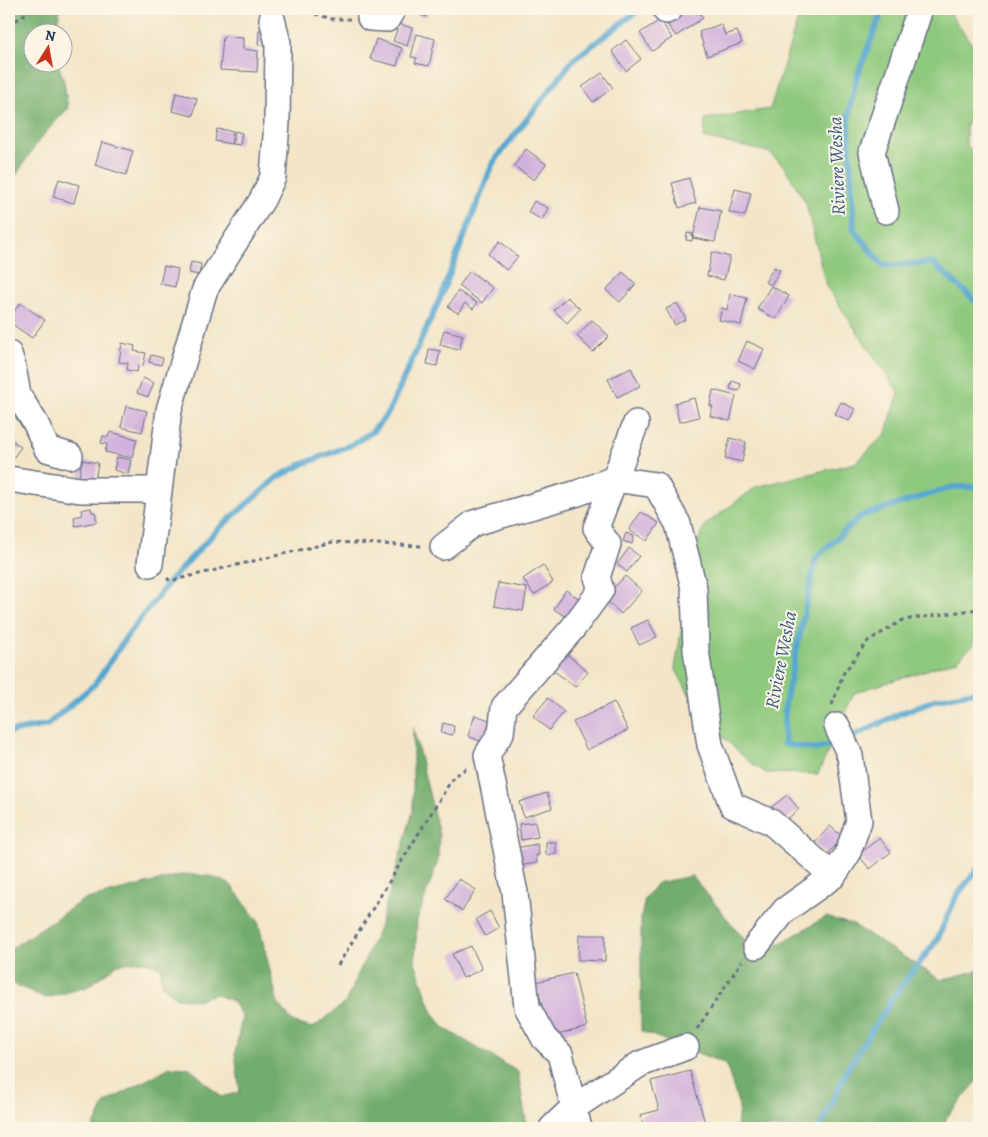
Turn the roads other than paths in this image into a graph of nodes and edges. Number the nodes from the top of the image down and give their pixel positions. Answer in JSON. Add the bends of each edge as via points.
{"nodes":[{"id":1,"x":393,"y":9,"type":"edge"},
{"id":2,"x":918,"y":9,"type":"edge"},
{"id":3,"x":370,"y":18,"type":"road end"},
{"id":4,"x":272,"y":19,"type":"dead end"},
{"id":5,"x":886,"y":211,"type":"dead end"},
{"id":6,"x":9,"y":354,"type":"edge"},
{"id":7,"x":636,"y":423,"type":"dead end"},
{"id":8,"x":70,"y":456,"type":"dead end"},
{"id":9,"x":9,"y":479,"type":"edge"},
{"id":10,"x":614,"y":479,"type":"junction"},
{"id":11,"x":159,"y":490,"type":"junction"},
{"id":12,"x":443,"y":546,"type":"road end"},
{"id":13,"x":150,"y":564,"type":"road end"},
{"id":14,"x":837,"y":726,"type":"road end"},
{"id":15,"x":833,"y":876,"type":"junction"},
{"id":16,"x":756,"y":946,"type":"road end"},
{"id":17,"x":686,"y":1047,"type":"road end"},
{"id":18,"x":576,"y":1118,"type":"edge"},
{"id":19,"x":552,"y":1128,"type":"edge"}],
"edges":[{"from":1,"to":3,"type":"street","via":[[387,19]]},
{"from":2,"to":5,"type":"street","via":[[872,152]]},
{"from":4,"to":11,"type":"street","via":[[278,43],[273,177],[262,200],[205,289],[169,410]]},
{"from":6,"to":8,"type":"street","via":[[18,395],[48,449]]},
{"from":7,"to":10,"type":"street"},
{"from":9,"to":11,"type":"street","via":[[80,490]]},
{"from":10,"to":12,"type":"street","via":[[578,493],[474,523]]},
{"from":10,"to":15,"type":"street","via":[[656,485],[678,524],[694,588],[696,650],[710,745],[732,805],[771,822]]},
{"from":10,"to":18,"type":"street","via":[[596,528],[608,544],[597,577],[601,590],[573,628],[504,707],[501,733],[487,755],[515,893],[527,1007],[544,1038],[560,1054]]},
{"from":11,"to":13,"type":"street"},
{"from":14,"to":15,"type":"street","via":[[850,756],[859,821],[847,854]]},
{"from":15,"to":16,"type":"street","via":[[785,910]]},
{"from":17,"to":18,"type":"street","via":[[640,1064]]},
{"from":18,"to":19,"type":"street"}]}
